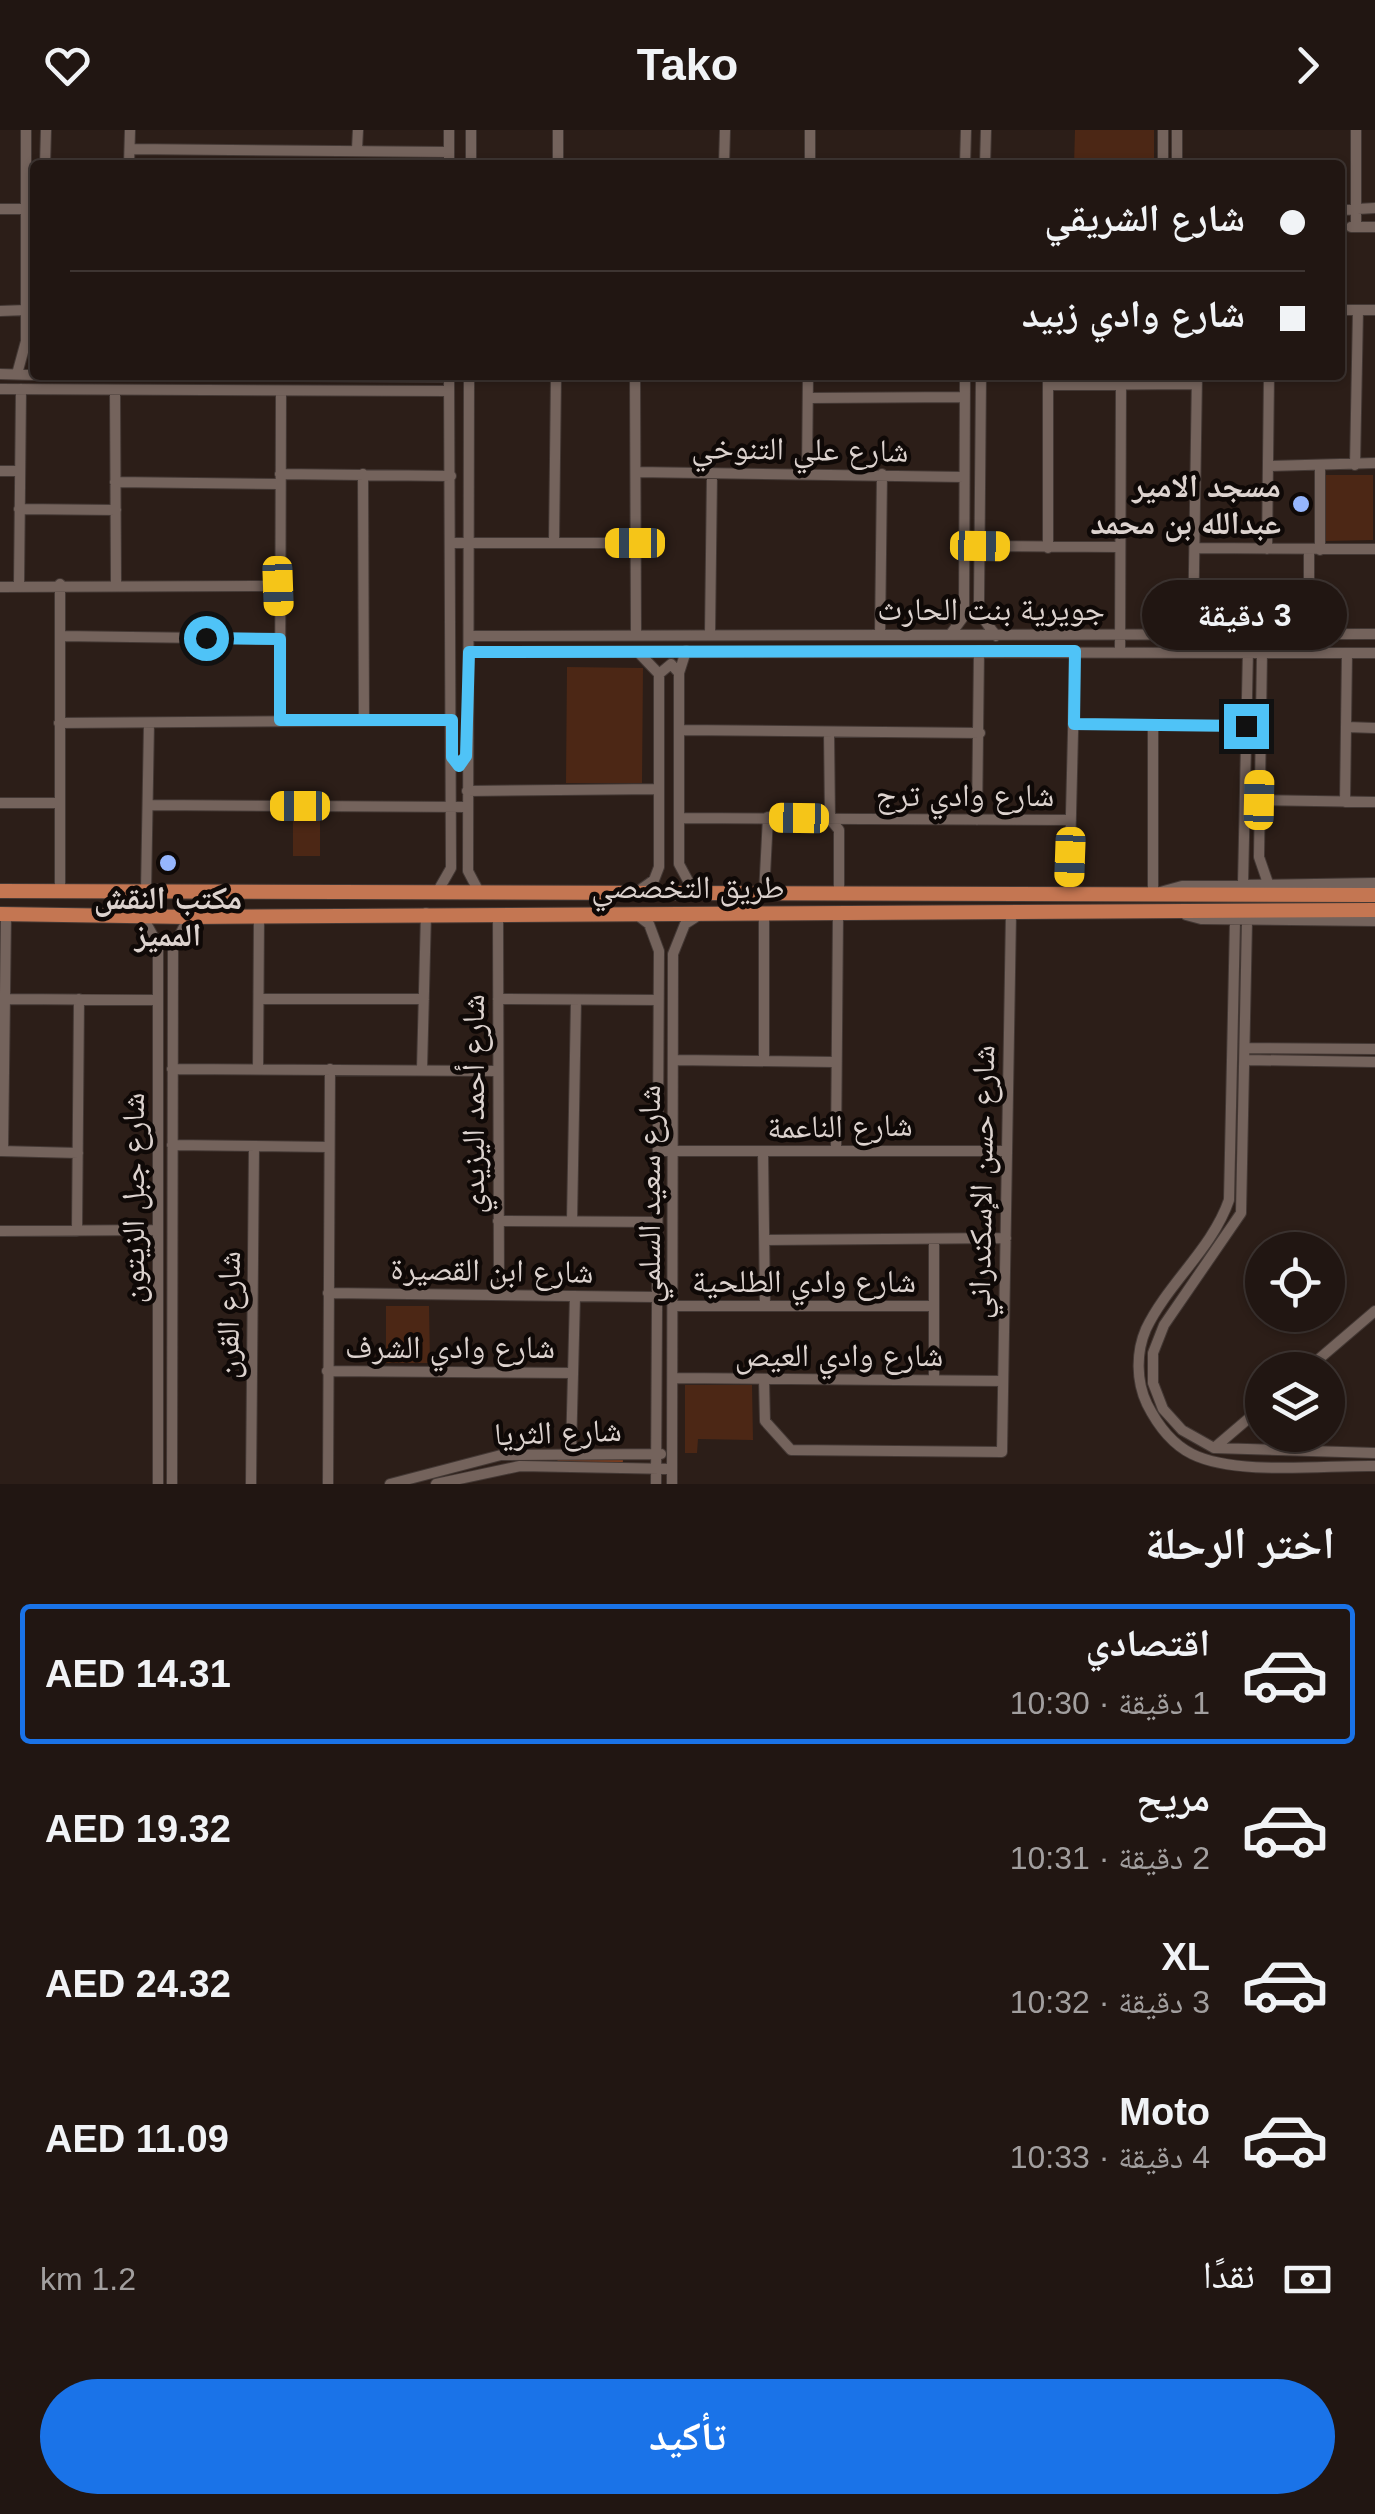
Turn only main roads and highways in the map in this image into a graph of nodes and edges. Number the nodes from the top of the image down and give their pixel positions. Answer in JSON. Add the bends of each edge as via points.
{"nodes":[{"id":1,"x":0,"y":890,"type":"edge"},
{"id":2,"x":1375,"y":895,"type":"edge"},
{"id":3,"x":1375,"y":910,"type":"edge"},
{"id":4,"x":3,"y":914,"type":"edge"}],
"edges":[{"from":1,"to":2,"type":"main road","name":"طريق التخصصي"},
{"from":3,"to":4,"type":"main road","name":"طريق التخصصي"}]}
